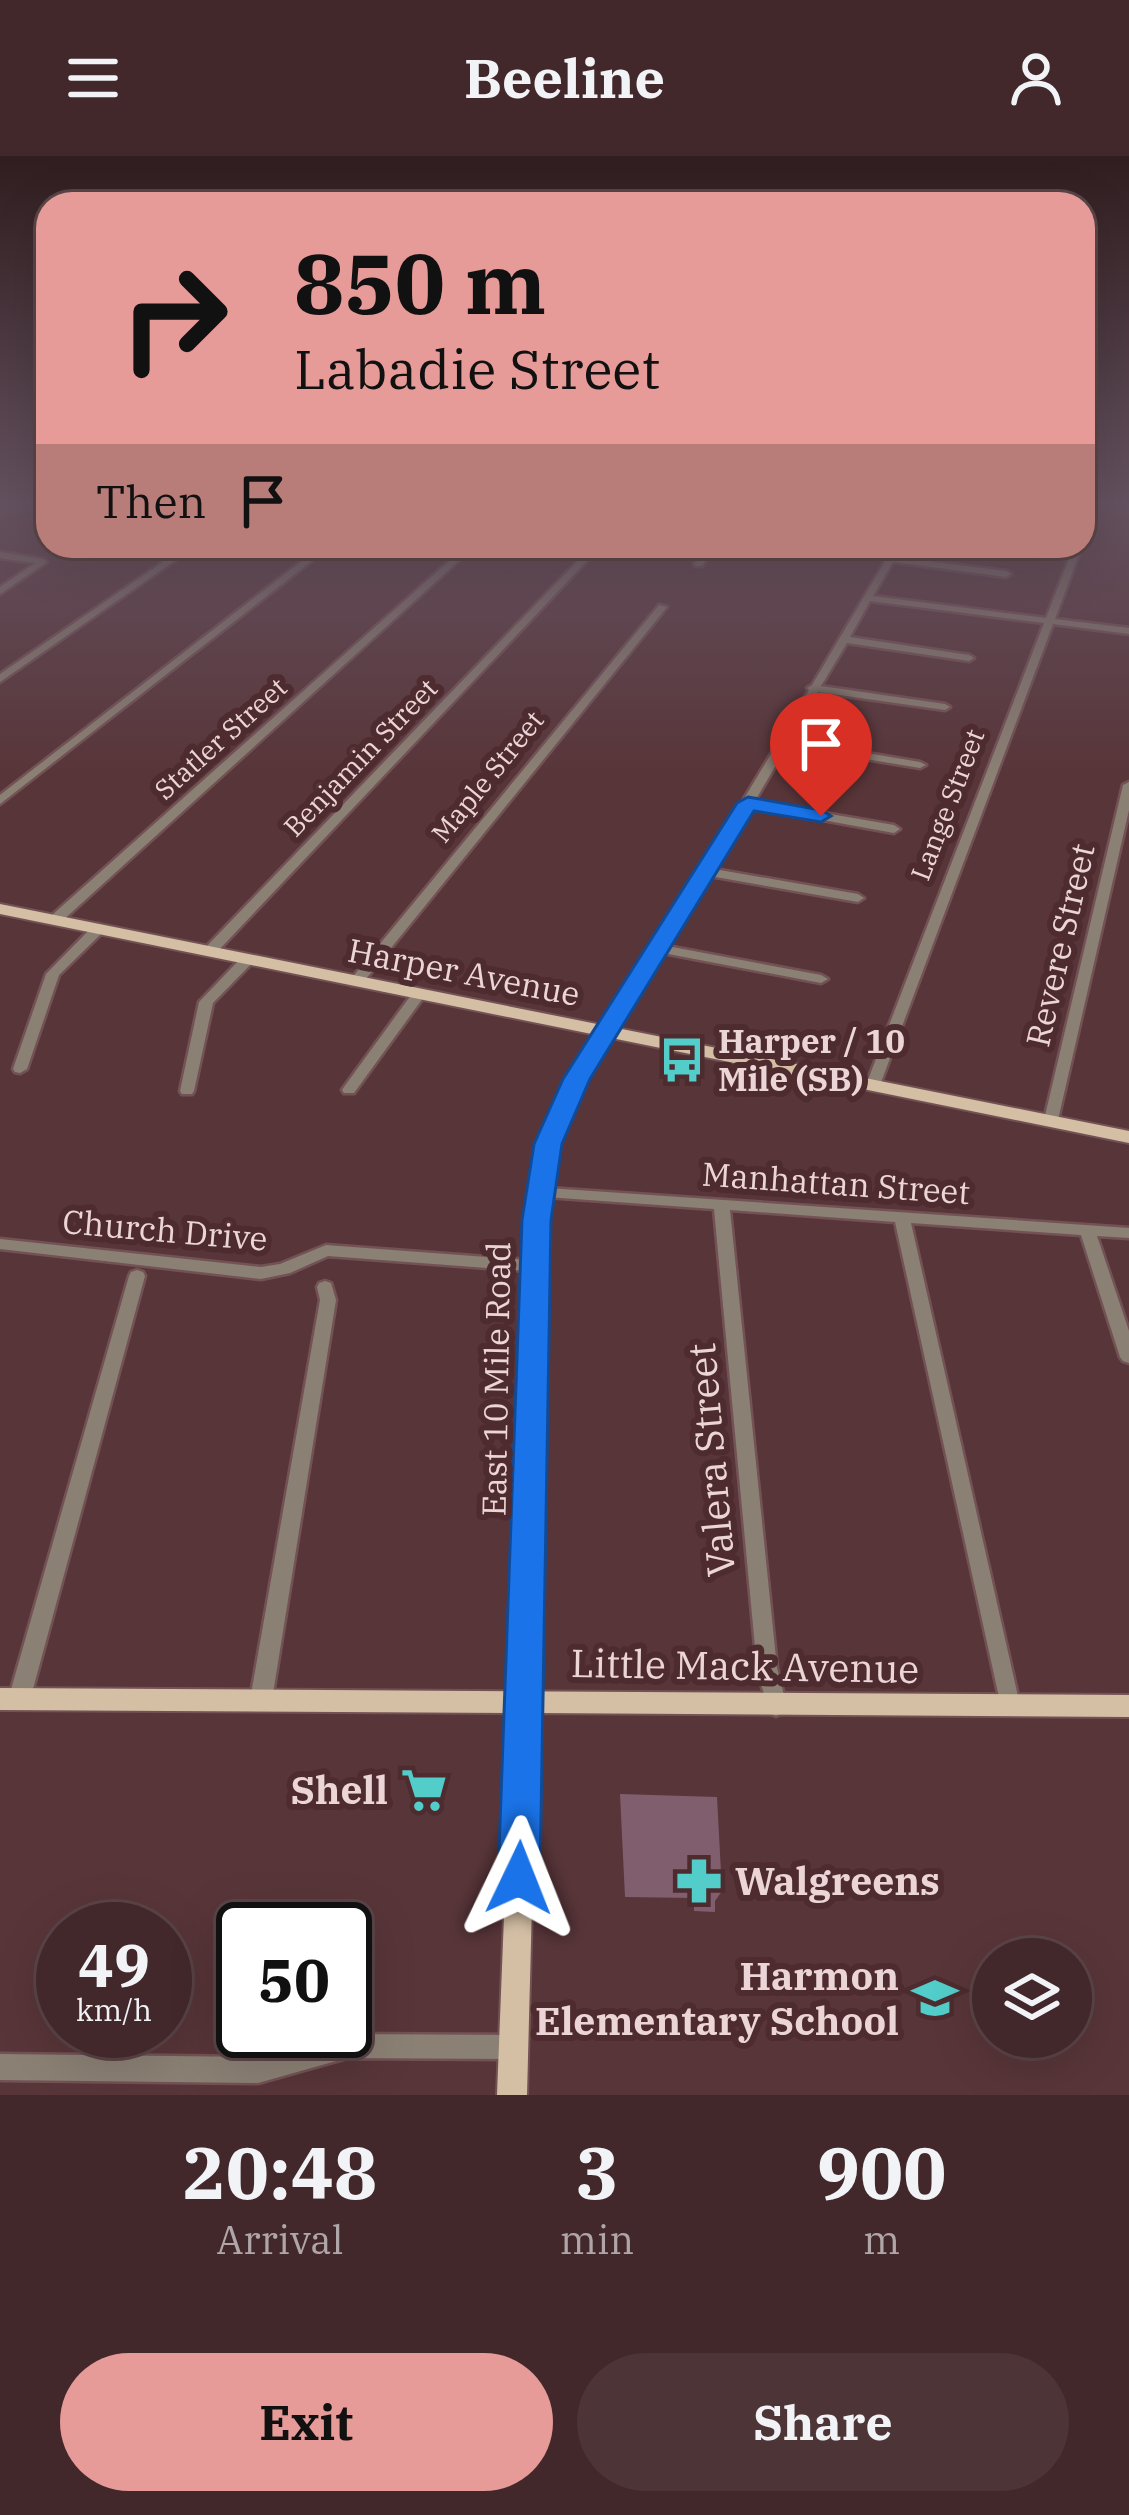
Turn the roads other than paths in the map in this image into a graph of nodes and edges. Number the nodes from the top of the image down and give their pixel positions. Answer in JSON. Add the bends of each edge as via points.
{"nodes":[{"id":1,"x":123,"y":593,"type":"edge"},
{"id":2,"x":266,"y":593,"type":"edge"},
{"id":3,"x":418,"y":593,"type":"edge"},
{"id":4,"x":552,"y":593,"type":"edge"},
{"id":5,"x":869,"y":593,"type":"edge"},
{"id":6,"x":1057,"y":593,"type":"edge"},
{"id":7,"x":866,"y":598,"type":"junction"},
{"id":8,"x":662,"y":607,"type":"dead end"},
{"id":9,"x":1046,"y":620,"type":"junction"},
{"id":10,"x":1129,"y":631,"type":"edge"},
{"id":11,"x":842,"y":639,"type":"junction"},
{"id":12,"x":969,"y":658,"type":"dead end"},
{"id":13,"x":0,"y":679,"type":"edge"},
{"id":14,"x":812,"y":688,"type":"junction"},
{"id":15,"x":945,"y":707,"type":"dead end"},
{"id":16,"x":780,"y":742,"type":"junction"},
{"id":17,"x":920,"y":765,"type":"dead end"},
{"id":18,"x":1129,"y":785,"type":"edge"},
{"id":19,"x":0,"y":801,"type":"edge"},
{"id":20,"x":748,"y":803,"type":"junction"},
{"id":21,"x":894,"y":829,"type":"dead end"},
{"id":22,"x":704,"y":871,"type":"junction"},
{"id":23,"x":858,"y":898,"type":"dead end"},
{"id":24,"x":0,"y":910,"type":"edge"},
{"id":25,"x":56,"y":919,"type":"junction"},
{"id":26,"x":99,"y":928,"type":"junction"},
{"id":27,"x":657,"y":948,"type":"junction"},
{"id":28,"x":210,"y":951,"type":"junction"},
{"id":29,"x":248,"y":959,"type":"junction"},
{"id":30,"x":821,"y":979,"type":"dead end"},
{"id":31,"x":356,"y":982,"type":"junction"},
{"id":32,"x":419,"y":994,"type":"junction"},
{"id":33,"x":608,"y":1030,"type":"junction"},
{"id":34,"x":20,"y":1070,"type":"dead end"},
{"id":35,"x":873,"y":1085,"type":"junction"},
{"id":36,"x":349,"y":1090,"type":"dead end"},
{"id":37,"x":187,"y":1091,"type":"dead end"},
{"id":38,"x":1052,"y":1120,"type":"junction"},
{"id":39,"x":1129,"y":1137,"type":"edge"},
{"id":40,"x":539,"y":1192,"type":"junction"},
{"id":41,"x":722,"y":1205,"type":"junction"},
{"id":42,"x":902,"y":1218,"type":"junction"},
{"id":43,"x":1087,"y":1230,"type":"junction"},
{"id":44,"x":1129,"y":1233,"type":"edge"},
{"id":45,"x":0,"y":1244,"type":"edge"},
{"id":46,"x":535,"y":1266,"type":"junction"},
{"id":47,"x":137,"y":1276,"type":"dead end"},
{"id":48,"x":326,"y":1287,"type":"dead end"},
{"id":49,"x":1129,"y":1357,"type":"edge"},
{"id":50,"x":9,"y":1700,"type":"edge"},
{"id":51,"x":261,"y":1700,"type":"junction"},
{"id":52,"x":525,"y":1703,"type":"junction"},
{"id":53,"x":1009,"y":1705,"type":"junction"},
{"id":54,"x":1129,"y":1706,"type":"edge"},
{"id":55,"x":776,"y":1707,"type":"junction"},
{"id":56,"x":514,"y":2047,"type":"junction"},
{"id":57,"x":0,"y":2067,"type":"edge"},
{"id":58,"x":512,"y":2095,"type":"edge"}],
"edges":[{"from":1,"to":13,"type":"street"},
{"from":2,"to":19,"type":"street"},
{"from":3,"to":25,"type":"street","name":"Statler Street"},
{"from":4,"to":28,"type":"street","name":"Benjamin Street"},
{"from":5,"to":7,"type":"street","name":"East 10 Mile Road"},
{"from":6,"to":9,"type":"street","name":"Lange Street"},
{"from":7,"to":9,"type":"street"},
{"from":7,"to":11,"type":"street","name":"East 10 Mile Road"},
{"from":8,"to":31,"type":"street","name":"Maple Street"},
{"from":9,"to":10,"type":"street"},
{"from":9,"to":35,"type":"street","name":"Lange Street"},
{"from":11,"to":12,"type":"street"},
{"from":11,"to":14,"type":"street","name":"East 10 Mile Road"},
{"from":14,"to":15,"type":"street"},
{"from":14,"to":16,"type":"street","name":"East 10 Mile Road"},
{"from":16,"to":17,"type":"street"},
{"from":16,"to":20,"type":"street","name":"East 10 Mile Road"},
{"from":18,"to":38,"type":"street","name":"Revere Street"},
{"from":20,"to":21,"type":"street"},
{"from":20,"to":22,"type":"street","name":"East 10 Mile Road"},
{"from":22,"to":23,"type":"street"},
{"from":22,"to":27,"type":"street","name":"East 10 Mile Road"},
{"from":24,"to":25,"type":"main road","name":"Harper Avenue"},
{"from":25,"to":26,"type":"main road","name":"Harper Avenue"},
{"from":26,"to":28,"type":"main road","name":"Harper Avenue"},
{"from":26,"to":34,"type":"street","via":[[53,974]]},
{"from":27,"to":30,"type":"street"},
{"from":27,"to":33,"type":"street","name":"East 10 Mile Road"},
{"from":28,"to":29,"type":"main road","name":"Harper Avenue"},
{"from":29,"to":31,"type":"main road","name":"Harper Avenue"},
{"from":29,"to":37,"type":"street","via":[[206,1002]]},
{"from":31,"to":32,"type":"main road","name":"Harper Avenue"},
{"from":32,"to":33,"type":"main road","name":"Harper Avenue"},
{"from":32,"to":36,"type":"street"},
{"from":33,"to":35,"type":"main road","name":"Harper Avenue"},
{"from":33,"to":40,"type":"street","name":"East 10 Mile Road","via":[[562,1106]]},
{"from":35,"to":38,"type":"main road","name":"Harper Avenue"},
{"from":38,"to":39,"type":"main road","name":"Harper Avenue"},
{"from":40,"to":41,"type":"street","name":"Manhattan Street"},
{"from":40,"to":46,"type":"street","name":"East 10 Mile Road"},
{"from":41,"to":42,"type":"street","name":"Manhattan Street"},
{"from":41,"to":55,"type":"street","name":"Valera Street"},
{"from":42,"to":43,"type":"street","name":"Manhattan Street"},
{"from":42,"to":53,"type":"street"},
{"from":43,"to":44,"type":"street","name":"Manhattan Street"},
{"from":43,"to":49,"type":"street"},
{"from":45,"to":46,"type":"street","name":"Church Drive","via":[[261,1273],[326,1250]]},
{"from":46,"to":52,"type":"street","name":"East 10 Mile Road"},
{"from":47,"to":50,"type":"street"},
{"from":48,"to":51,"type":"street"},
{"from":50,"to":51,"type":"main road","name":"Little Mack Avenue"},
{"from":51,"to":52,"type":"main road","name":"Little Mack Avenue"},
{"from":52,"to":55,"type":"main road","name":"Little Mack Avenue"},
{"from":52,"to":56,"type":"main road","name":"East 10 Mile Road"},
{"from":53,"to":54,"type":"main road","name":"Little Mack Avenue"},
{"from":53,"to":55,"type":"main road","name":"Little Mack Avenue"},
{"from":56,"to":57,"type":"street","via":[[346,2046],[258,2070]]},
{"from":56,"to":58,"type":"main road","name":"East 10 Mile Road"}]}
